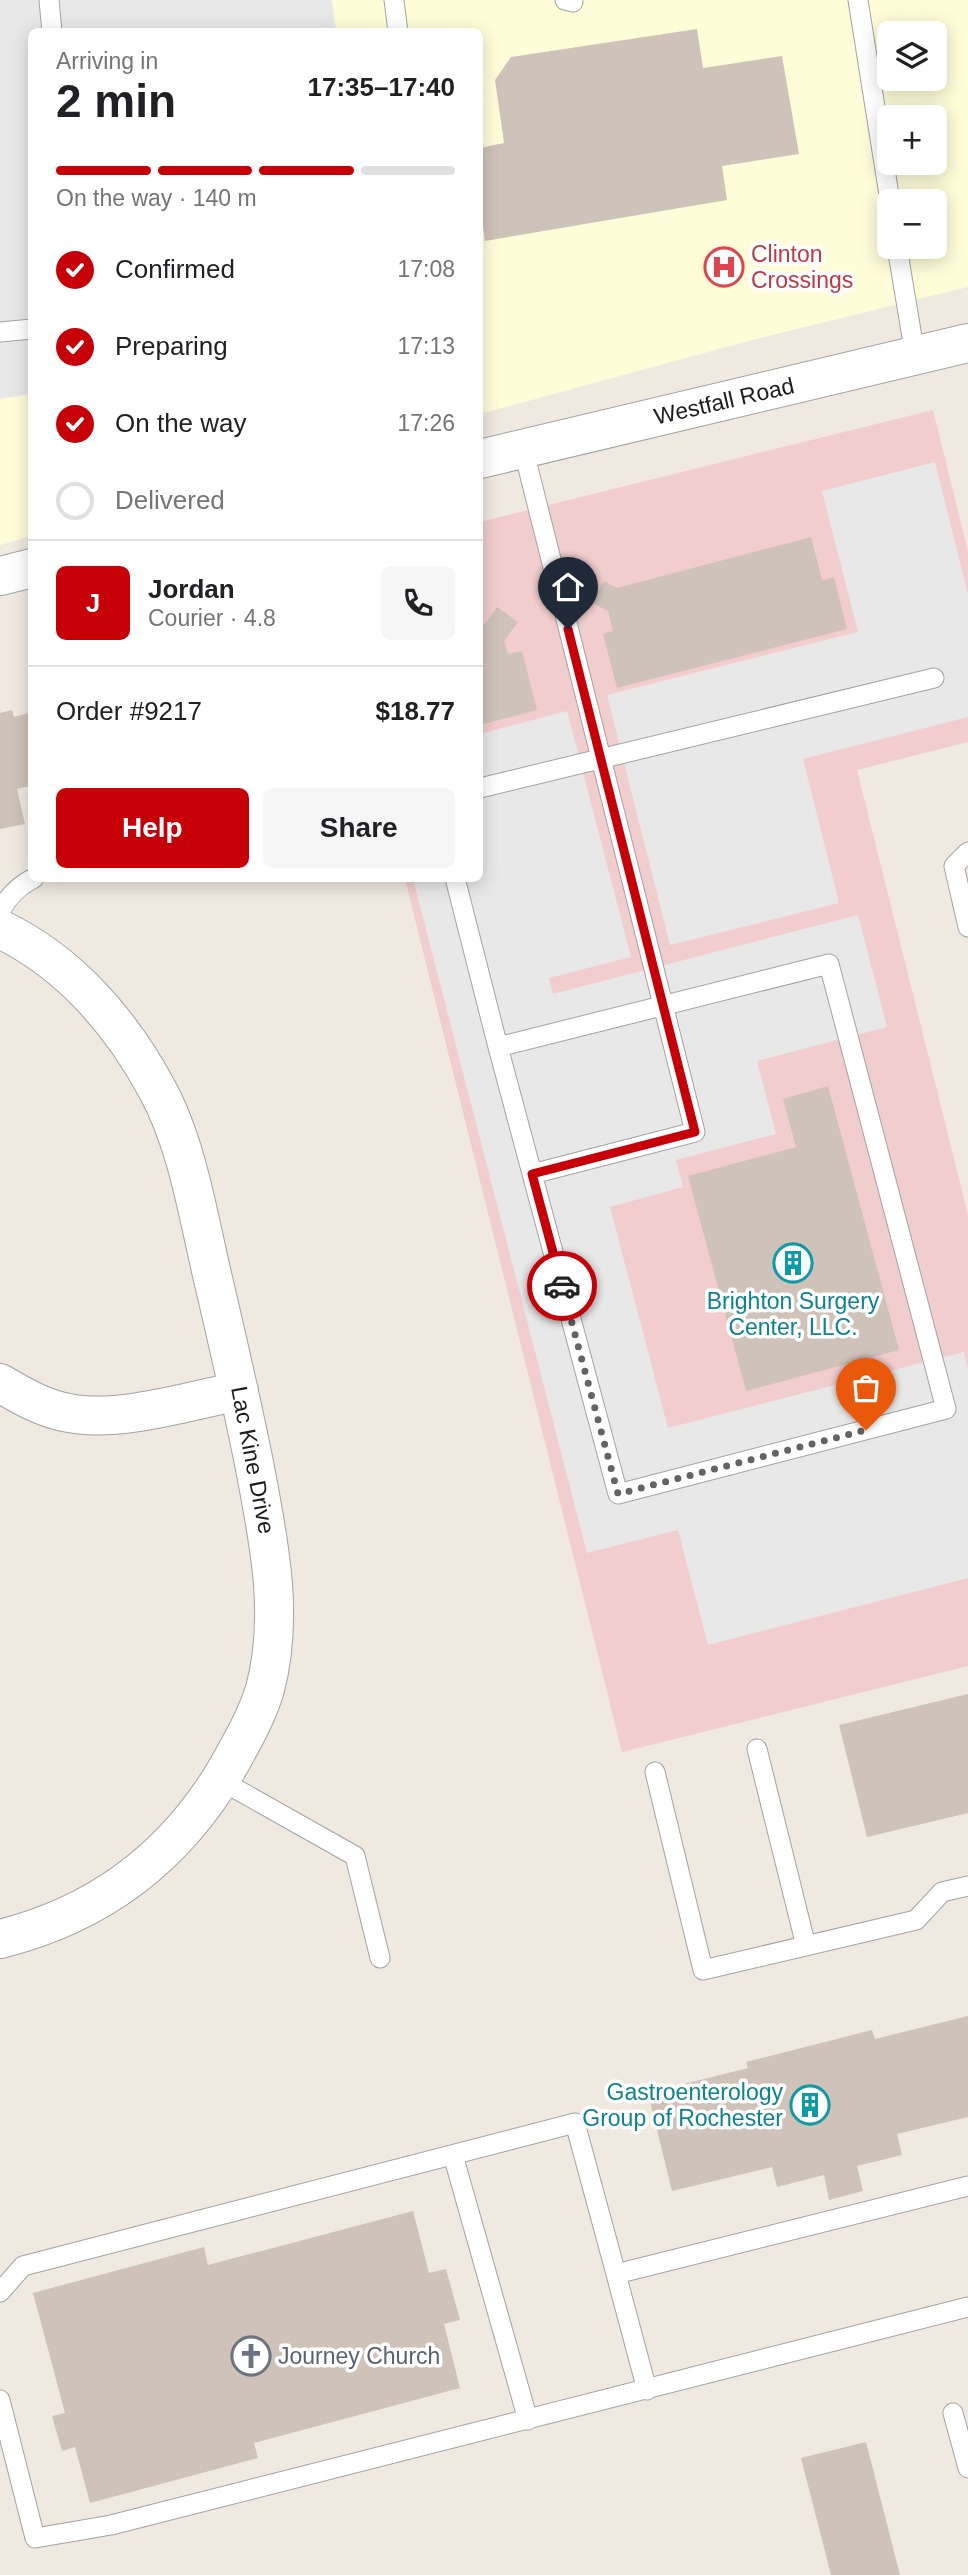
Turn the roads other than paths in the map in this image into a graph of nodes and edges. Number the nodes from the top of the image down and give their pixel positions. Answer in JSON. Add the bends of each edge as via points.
{"nodes":[{"id":1,"x":50,"y":0,"type":"edge"},
{"id":2,"x":394,"y":0,"type":"edge"},
{"id":3,"x":858,"y":0,"type":"edge"},
{"id":4,"x":52,"y":28,"type":"edge"},
{"id":5,"x":398,"y":28,"type":"edge"},
{"id":6,"x":888,"y":189,"type":"edge"},
{"id":7,"x":899,"y":259,"type":"edge"},
{"id":8,"x":28,"y":329,"type":"edge"},
{"id":9,"x":0,"y":332,"type":"edge"},
{"id":10,"x":968,"y":343,"type":"edge"},
{"id":11,"x":915,"y":355,"type":"junction"},
{"id":12,"x":523,"y":448,"type":"junction"},
{"id":13,"x":483,"y":458,"type":"edge"},
{"id":14,"x":28,"y":569,"type":"edge"},
{"id":15,"x":0,"y":576,"type":"edge"},
{"id":16,"x":934,"y":678,"type":"dead end"},
{"id":17,"x":601,"y":758,"type":"junction"},
{"id":18,"x":483,"y":787,"type":"edge"},
{"id":19,"x":968,"y":852,"type":"edge"},
{"id":20,"x":28,"y":881,"type":"edge"},
{"id":21,"x":456,"y":882,"type":"edge"},
{"id":22,"x":0,"y":912,"type":"edge"},
{"id":23,"x":968,"y":927,"type":"edge"},
{"id":24,"x":0,"y":929,"type":"edge"},
{"id":25,"x":662,"y":1005,"type":"junction"},
{"id":26,"x":498,"y":1047,"type":"junction"},
{"id":27,"x":532,"y":1174,"type":"junction"},
{"id":28,"x":0,"y":1383,"type":"edge"},
{"id":29,"x":239,"y":1391,"type":"junction"},
{"id":30,"x":757,"y":1749,"type":"dead end"},
{"id":31,"x":655,"y":1772,"type":"dead end"},
{"id":32,"x":220,"y":1780,"type":"junction"},
{"id":33,"x":968,"y":1886,"type":"edge"},
{"id":34,"x":0,"y":1939,"type":"edge"},
{"id":35,"x":806,"y":1946,"type":"junction"},
{"id":36,"x":380,"y":1958,"type":"dead end"},
{"id":37,"x":453,"y":2155,"type":"junction"},
{"id":38,"x":968,"y":2186,"type":"edge"},
{"id":39,"x":616,"y":2274,"type":"junction"},
{"id":40,"x":0,"y":2292,"type":"edge"},
{"id":41,"x":968,"y":2307,"type":"edge"},
{"id":42,"x":647,"y":2390,"type":"junction"},
{"id":43,"x":0,"y":2400,"type":"edge"},
{"id":44,"x":953,"y":2413,"type":"dead end"},
{"id":45,"x":528,"y":2420,"type":"junction"},
{"id":46,"x":968,"y":2468,"type":"edge"}],
"edges":[{"from":1,"to":4,"type":"lane"},
{"from":2,"to":5,"type":"lane"},
{"from":3,"to":6,"type":"lane"},
{"from":7,"to":11,"type":"lane"},
{"from":8,"to":9,"type":"lane"},
{"from":10,"to":11,"type":"street","name":"Westfall Road"},
{"from":11,"to":12,"type":"street","name":"Westfall Road"},
{"from":12,"to":13,"type":"street","name":"Westfall Road"},
{"from":12,"to":17,"type":"lane"},
{"from":14,"to":15,"type":"street"},
{"from":16,"to":17,"type":"lane"},
{"from":17,"to":18,"type":"lane"},
{"from":17,"to":25,"type":"lane"},
{"from":19,"to":23,"type":"lane","via":[[954,866]]},
{"from":20,"to":22,"type":"lane","via":[[5,901]]},
{"from":21,"to":26,"type":"lane"},
{"from":24,"to":29,"type":"street","name":"Lac Kine Drive","via":[[39,952],[100,1006],[128,1039],[159,1091],[192,1188]]},
{"from":25,"to":26,"type":"lane"},
{"from":25,"to":27,"type":"lane","via":[[695,1132]]},
{"from":25,"to":27,"type":"lane","via":[[829,964],[946,1409],[618,1494]]},
{"from":26,"to":27,"type":"lane"},
{"from":28,"to":29,"type":"street","via":[[44,1406],[70,1414],[97,1415]]},
{"from":29,"to":32,"type":"street","name":"Lac Kine Drive","via":[[269,1541],[274,1589],[272,1641],[265,1689]]},
{"from":30,"to":35,"type":"lane"},
{"from":31,"to":35,"type":"lane","via":[[703,1970]]},
{"from":32,"to":34,"type":"street","name":"Lac Kine Drive","via":[[178,1838],[133,1879],[80,1912]]},
{"from":32,"to":36,"type":"lane","via":[[355,1856]]},
{"from":33,"to":35,"type":"lane","via":[[942,1892],[916,1920]]},
{"from":37,"to":39,"type":"lane","via":[[575,2123]]},
{"from":37,"to":40,"type":"lane","via":[[23,2266]]},
{"from":37,"to":45,"type":"lane"},
{"from":38,"to":39,"type":"lane"},
{"from":39,"to":42,"type":"lane"},
{"from":41,"to":42,"type":"lane"},
{"from":42,"to":45,"type":"lane"},
{"from":43,"to":45,"type":"lane","via":[[36,2538],[111,2525]]},
{"from":44,"to":46,"type":"lane"}]}
